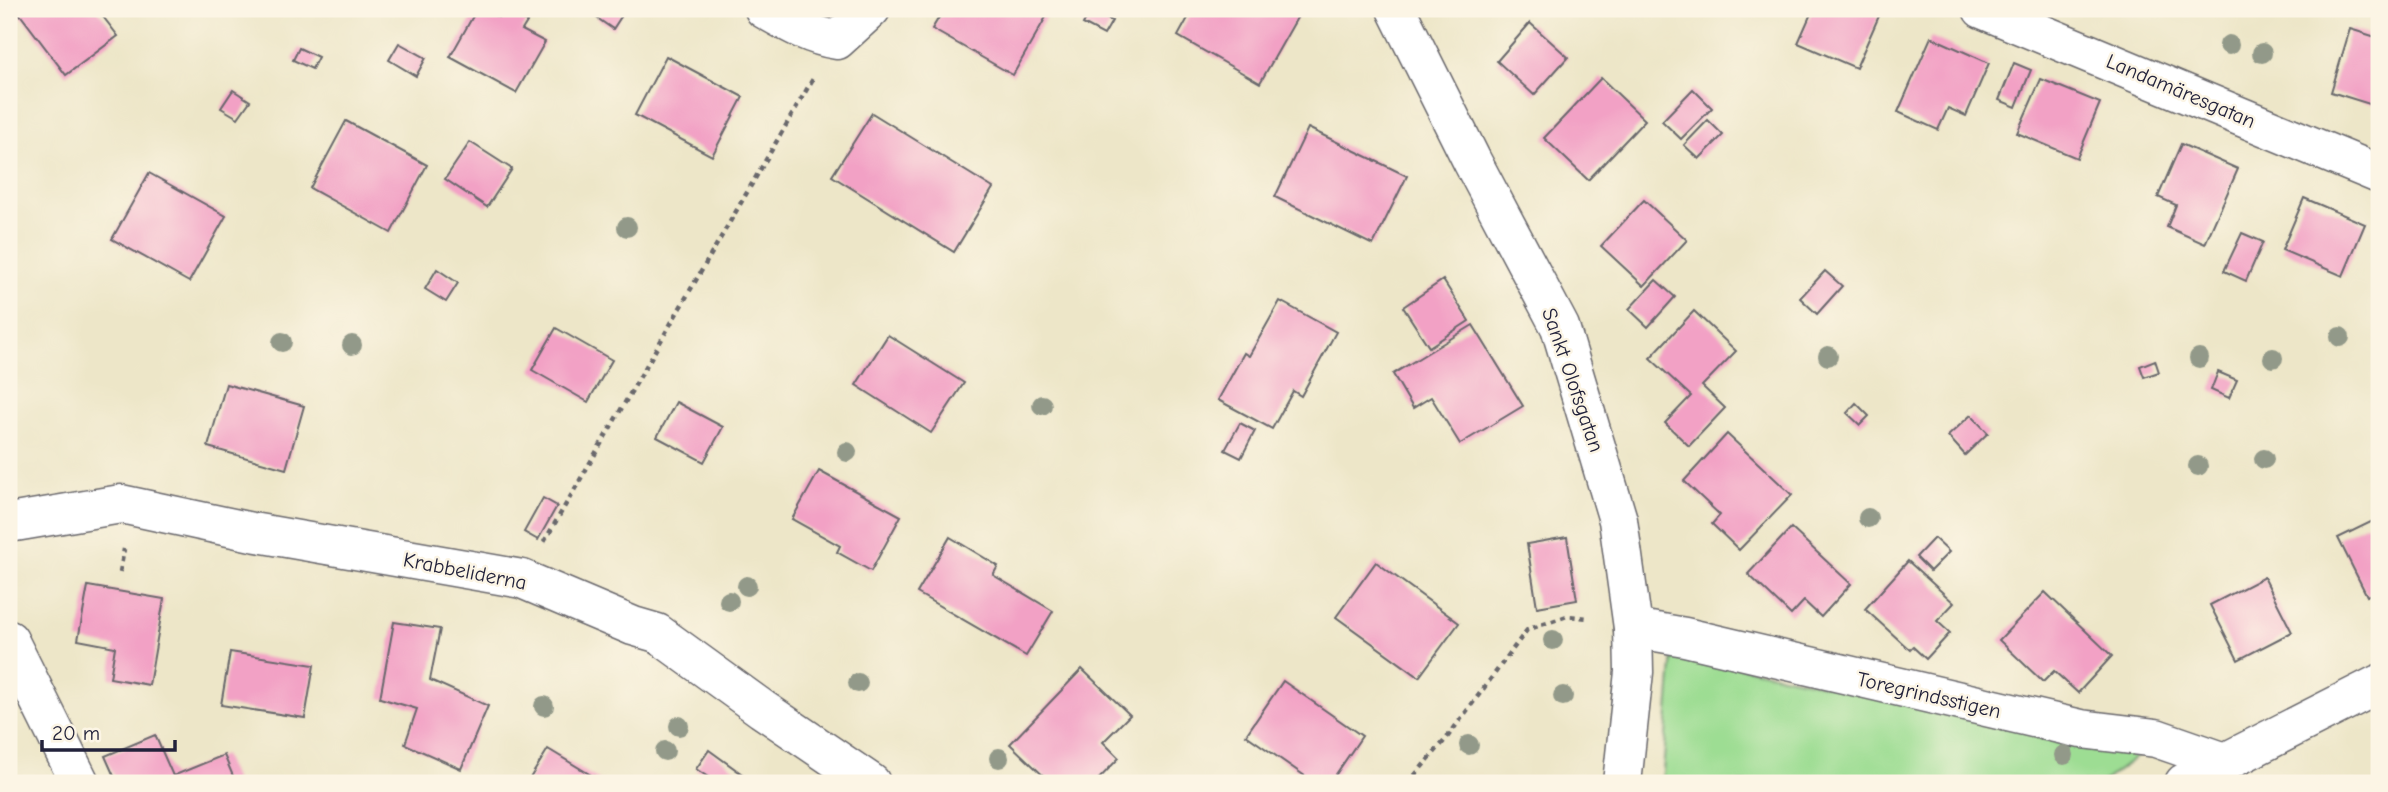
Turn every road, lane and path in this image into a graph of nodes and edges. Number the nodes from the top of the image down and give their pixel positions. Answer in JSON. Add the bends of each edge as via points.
{"nodes":[{"id":1,"x":764,"y":9,"type":"edge"},
{"id":2,"x":871,"y":9,"type":"edge"},
{"id":3,"x":1396,"y":9,"type":"edge"},
{"id":4,"x":1994,"y":11,"type":"edge"},
{"id":5,"x":816,"y":73,"type":"dead end"},
{"id":6,"x":2379,"y":174,"type":"edge"},
{"id":7,"x":9,"y":523,"type":"edge"},
{"id":8,"x":544,"y":542,"type":"dead end"},
{"id":9,"x":1589,"y":618,"type":"dead end"},
{"id":10,"x":1633,"y":628,"type":"junction"},
{"id":11,"x":9,"y":640,"type":"edge"},
{"id":12,"x":2379,"y":684,"type":"edge"},
{"id":13,"x":2225,"y":762,"type":"junction"},
{"id":14,"x":79,"y":783,"type":"edge"},
{"id":15,"x":871,"y":783,"type":"edge"},
{"id":16,"x":1408,"y":783,"type":"edge"},
{"id":17,"x":1622,"y":783,"type":"edge"},
{"id":18,"x":2185,"y":783,"type":"edge"}],
"edges":[{"from":1,"to":2,"type":"street","via":[[822,38],[837,40]]},
{"from":3,"to":10,"type":"street","name":"Sankt Olofsgatan","via":[[1560,327],[1618,520]]},
{"from":4,"to":6,"type":"street","name":"Landamäresgatan"},
{"from":5,"to":8,"type":"path"},
{"from":7,"to":15,"type":"street","name":"Krabbeliderna","via":[[121,504],[523,579],[657,633]]},
{"from":9,"to":16,"type":"path","via":[[1567,616],[1527,630]]},
{"from":10,"to":13,"type":"street","name":"Toregrindsstigen","via":[[2081,729],[2156,738]]},
{"from":10,"to":17,"type":"street","name":"Sankt Olofsgatan","via":[[1634,672]]},
{"from":11,"to":14,"type":"street"},
{"from":12,"to":13,"type":"street"},
{"from":13,"to":18,"type":"street"}]}
